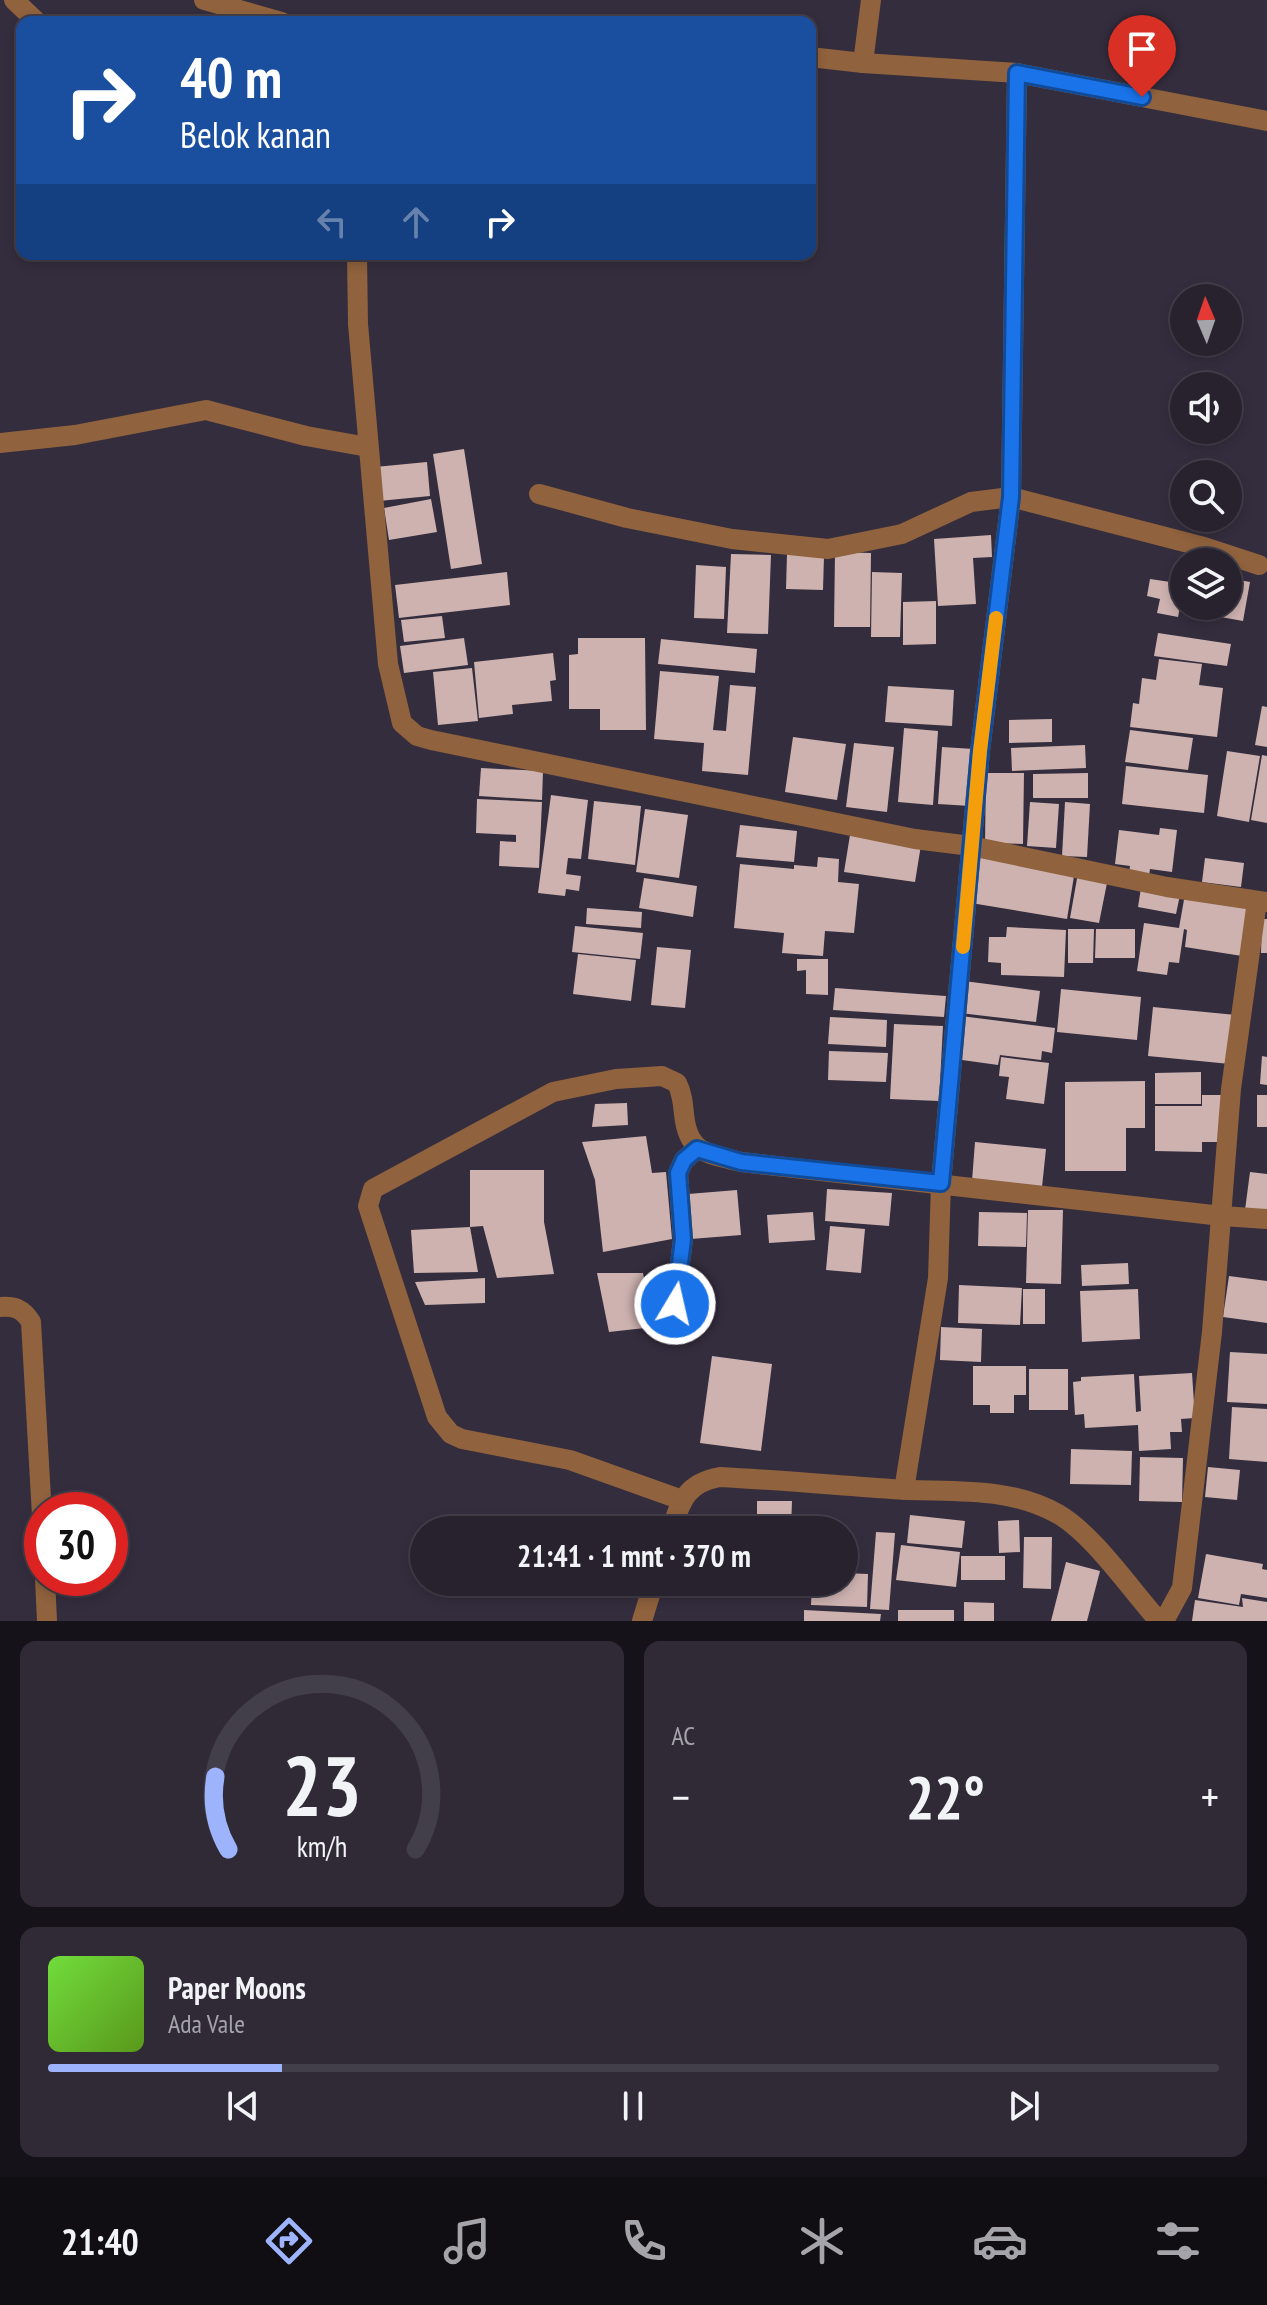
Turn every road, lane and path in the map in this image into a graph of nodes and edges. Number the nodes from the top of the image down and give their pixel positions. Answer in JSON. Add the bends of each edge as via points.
{"nodes":[{"id":1,"x":14,"y":0,"type":"edge"},
{"id":2,"x":204,"y":0,"type":"edge"},
{"id":3,"x":871,"y":0,"type":"edge"},
{"id":4,"x":31,"y":16,"type":"edge"},
{"id":5,"x":261,"y":16,"type":"edge"},
{"id":6,"x":816,"y":58,"type":"edge"},
{"id":7,"x":863,"y":63,"type":"junction"},
{"id":8,"x":1017,"y":73,"type":"junction"},
{"id":9,"x":1267,"y":121,"type":"edge"},
{"id":10,"x":357,"y":260,"type":"edge"},
{"id":11,"x":0,"y":443,"type":"edge"},
{"id":12,"x":368,"y":447,"type":"junction"},
{"id":13,"x":539,"y":494,"type":"dead end"},
{"id":14,"x":1011,"y":497,"type":"junction"},
{"id":15,"x":1259,"y":565,"type":"dead end"},
{"id":16,"x":971,"y":846,"type":"junction"},
{"id":17,"x":1262,"y":902,"type":"edge"},
{"id":18,"x":697,"y":1149,"type":"junction"},
{"id":19,"x":941,"y":1183,"type":"junction"},
{"id":20,"x":1222,"y":1216,"type":"junction"},
{"id":21,"x":1267,"y":1219,"type":"edge"},
{"id":22,"x":675,"y":1304,"type":"dead end"},
{"id":23,"x":0,"y":1307,"type":"edge"},
{"id":24,"x":904,"y":1490,"type":"junction"},
{"id":25,"x":41,"y":1492,"type":"edge"},
{"id":26,"x":682,"y":1500,"type":"junction"},
{"id":27,"x":676,"y":1516,"type":"edge"},
{"id":28,"x":46,"y":1596,"type":"edge"},
{"id":29,"x":650,"y":1596,"type":"edge"},
{"id":30,"x":47,"y":1621,"type":"edge"},
{"id":31,"x":642,"y":1621,"type":"edge"},
{"id":32,"x":1162,"y":1621,"type":"edge"}],
"edges":[{"from":1,"to":4,"type":"street"},
{"from":2,"to":5,"type":"street"},
{"from":3,"to":7,"type":"street"},
{"from":6,"to":7,"type":"street"},
{"from":7,"to":8,"type":"street"},
{"from":8,"to":9,"type":"street"},
{"from":8,"to":14,"type":"street"},
{"from":10,"to":12,"type":"street"},
{"from":11,"to":12,"type":"street","via":[[206,410]]},
{"from":12,"to":16,"type":"street","via":[[388,664],[398,714],[407,730],[731,803]]},
{"from":13,"to":14,"type":"street","via":[[732,539],[828,549],[902,534],[971,502]]},
{"from":14,"to":15,"type":"street"},
{"from":14,"to":16,"type":"street"},
{"from":16,"to":17,"type":"street"},
{"from":16,"to":19,"type":"street"},
{"from":17,"to":20,"type":"street","via":[[1231,1089]]},
{"from":18,"to":19,"type":"street","via":[[741,1162]]},
{"from":18,"to":22,"type":"street","via":[[678,1173],[683,1239]]},
{"from":18,"to":26,"type":"street","via":[[687,1134],[677,1083],[662,1076],[616,1079],[553,1092],[373,1189],[368,1206],[443,1427],[462,1439],[570,1460]]},
{"from":19,"to":20,"type":"street"},
{"from":19,"to":24,"type":"street","via":[[938,1278]]},
{"from":20,"to":21,"type":"street"},
{"from":20,"to":32,"type":"street","via":[[1182,1588]]},
{"from":23,"to":25,"type":"street","via":[[17,1308],[31,1322]]},
{"from":24,"to":26,"type":"street","via":[[720,1477],[704,1480]]},
{"from":24,"to":32,"type":"street","via":[[1025,1498],[1061,1515]]},
{"from":26,"to":27,"type":"street"},
{"from":28,"to":30,"type":"street"},
{"from":29,"to":31,"type":"street"}]}
